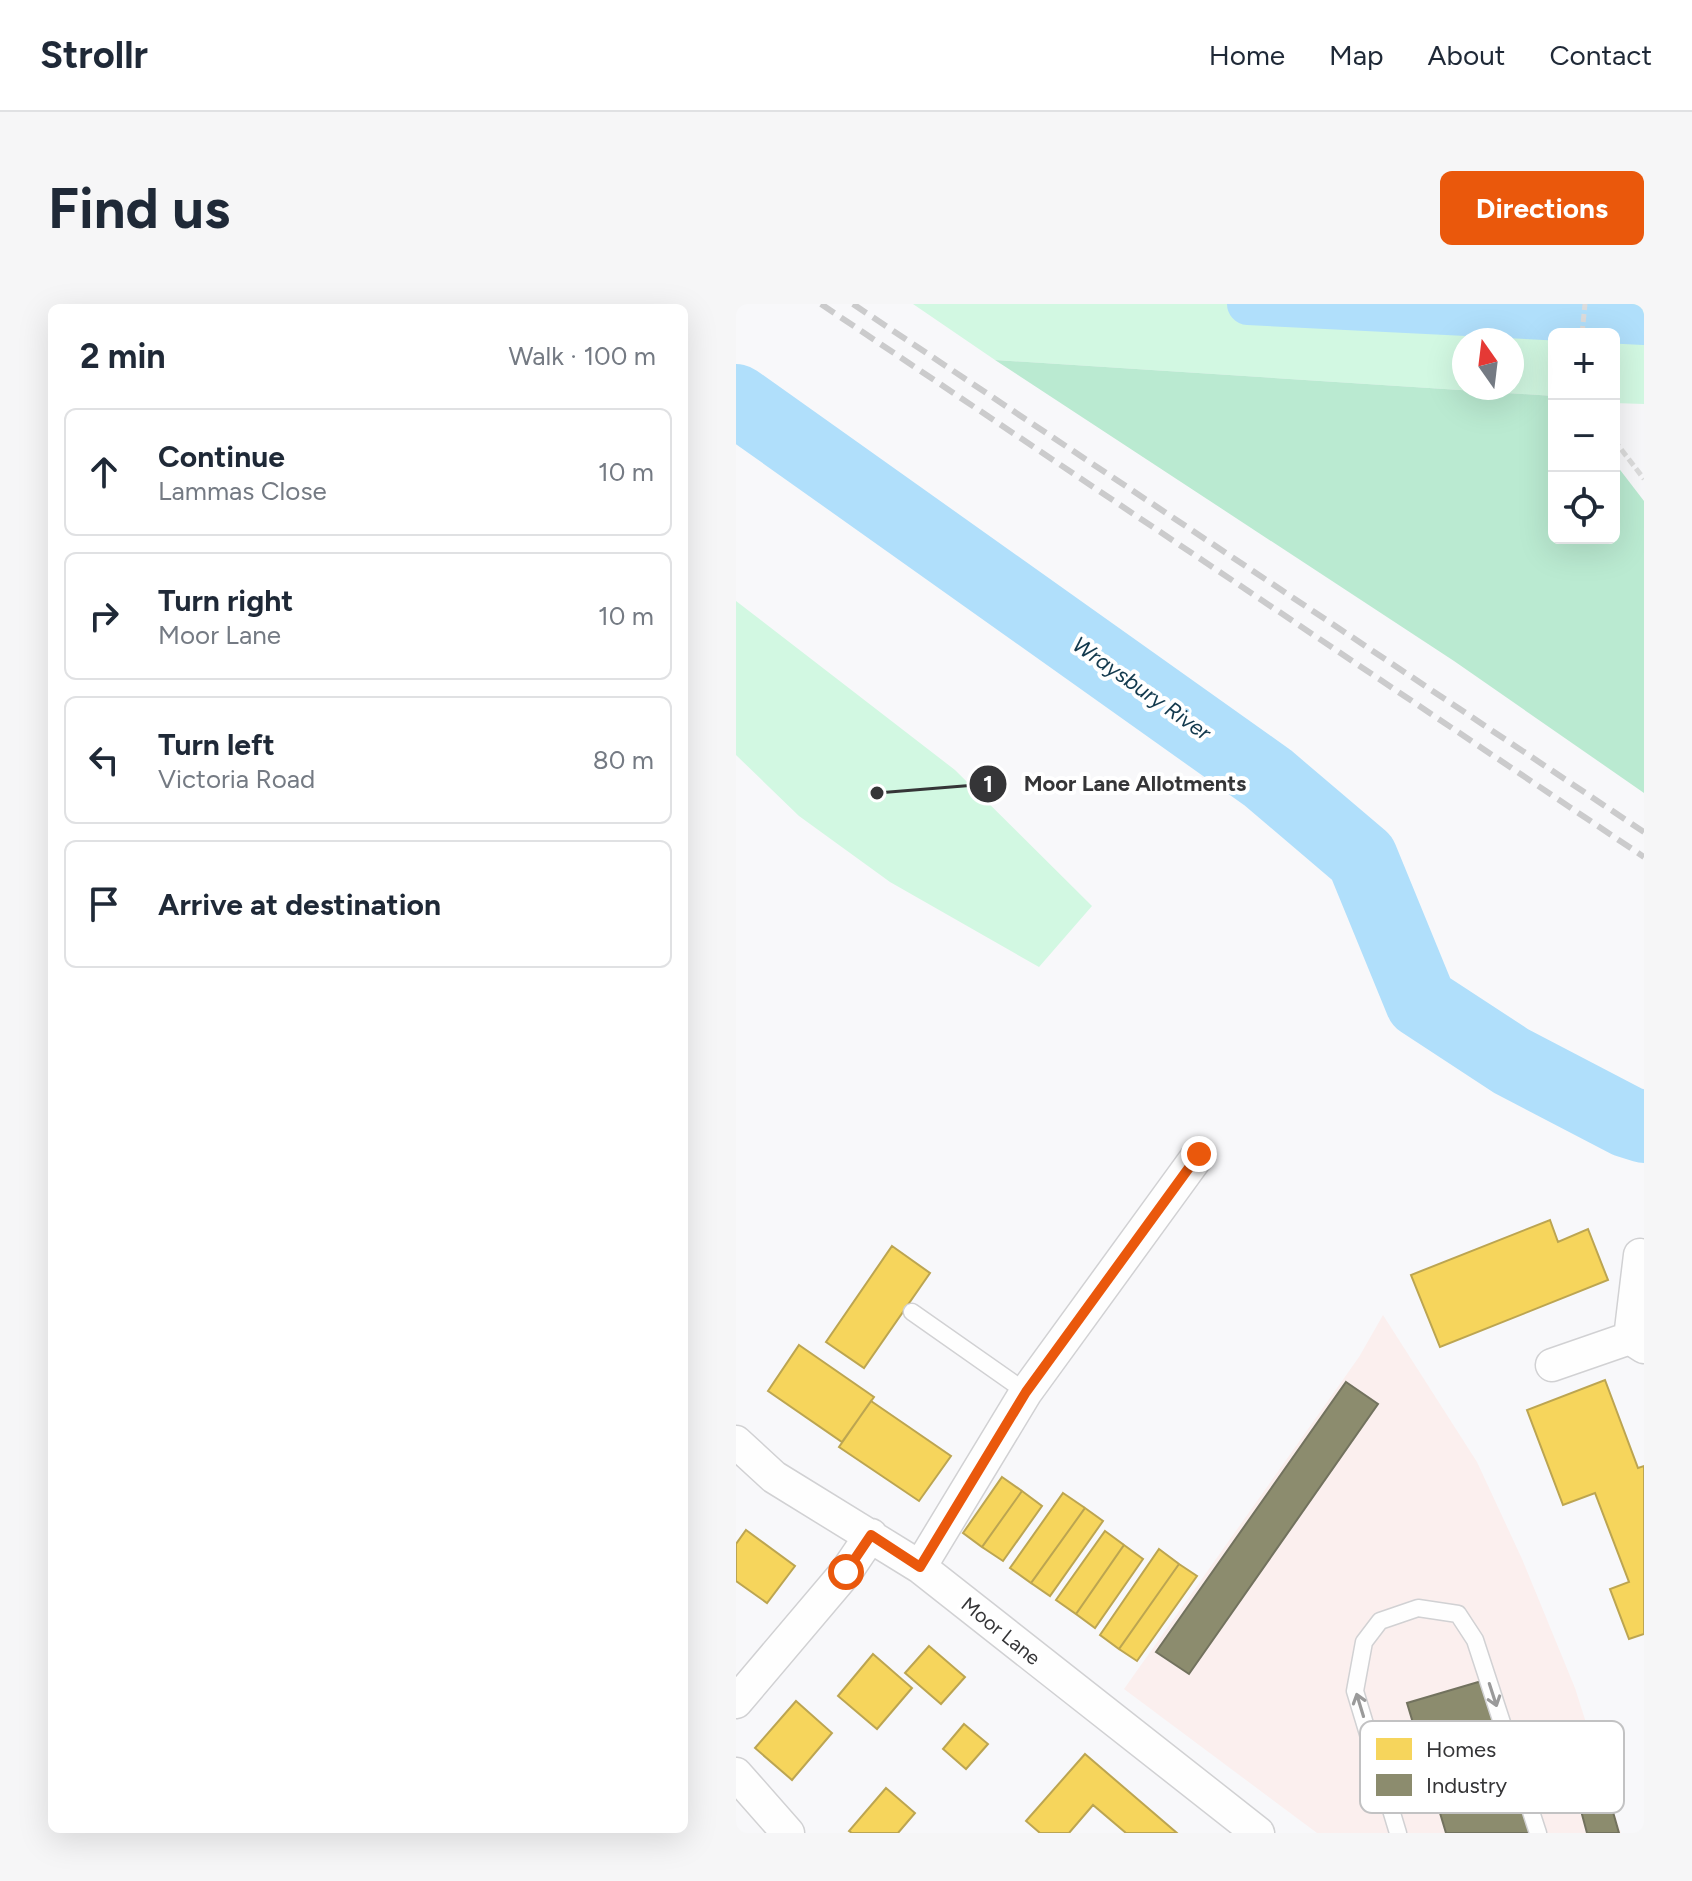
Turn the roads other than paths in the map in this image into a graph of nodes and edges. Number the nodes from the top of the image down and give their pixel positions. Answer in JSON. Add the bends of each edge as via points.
{"nodes":[{"id":1,"x":1199,"y":1154,"type":"dead end"},
{"id":2,"x":1640,"y":1255,"type":"dead end"},
{"id":3,"x":912,"y":1312,"type":"dead end"},
{"id":4,"x":1637,"y":1342,"type":"edge"},
{"id":5,"x":1552,"y":1365,"type":"dead end"},
{"id":6,"x":1026,"y":1392,"type":"junction"},
{"id":7,"x":736,"y":1442,"type":"edge"},
{"id":8,"x":871,"y":1535,"type":"junction"},
{"id":9,"x":920,"y":1567,"type":"junction"},
{"id":10,"x":736,"y":1702,"type":"edge"},
{"id":11,"x":1364,"y":1721,"type":"edge"},
{"id":12,"x":1501,"y":1721,"type":"edge"},
{"id":13,"x":736,"y":1774,"type":"edge"},
{"id":14,"x":1392,"y":1813,"type":"edge"},
{"id":15,"x":1531,"y":1813,"type":"edge"},
{"id":16,"x":788,"y":1833,"type":"edge"},
{"id":17,"x":1258,"y":1833,"type":"edge"},
{"id":18,"x":1398,"y":1833,"type":"edge"},
{"id":19,"x":1538,"y":1833,"type":"edge"}],
"edges":[{"from":1,"to":6,"type":"street"},
{"from":2,"to":4,"type":"street"},
{"from":3,"to":6,"type":"lane"},
{"from":4,"to":5,"type":"street"},
{"from":6,"to":9,"type":"street"},
{"from":7,"to":8,"type":"street","name":"Moor Lane","via":[[774,1477]]},
{"from":8,"to":9,"type":"street","name":"Moor Lane"},
{"from":8,"to":10,"type":"street"},
{"from":9,"to":17,"type":"street","name":"Moor Lane"},
{"from":11,"to":12,"type":"lane","one_way":true,"via":[[1355,1691],[1364,1642],[1380,1621],[1418,1608],[1458,1614],[1475,1640]]},
{"from":13,"to":16,"type":"street"},
{"from":18,"to":14,"type":"lane","one_way":true},
{"from":15,"to":19,"type":"lane","one_way":true}]}
